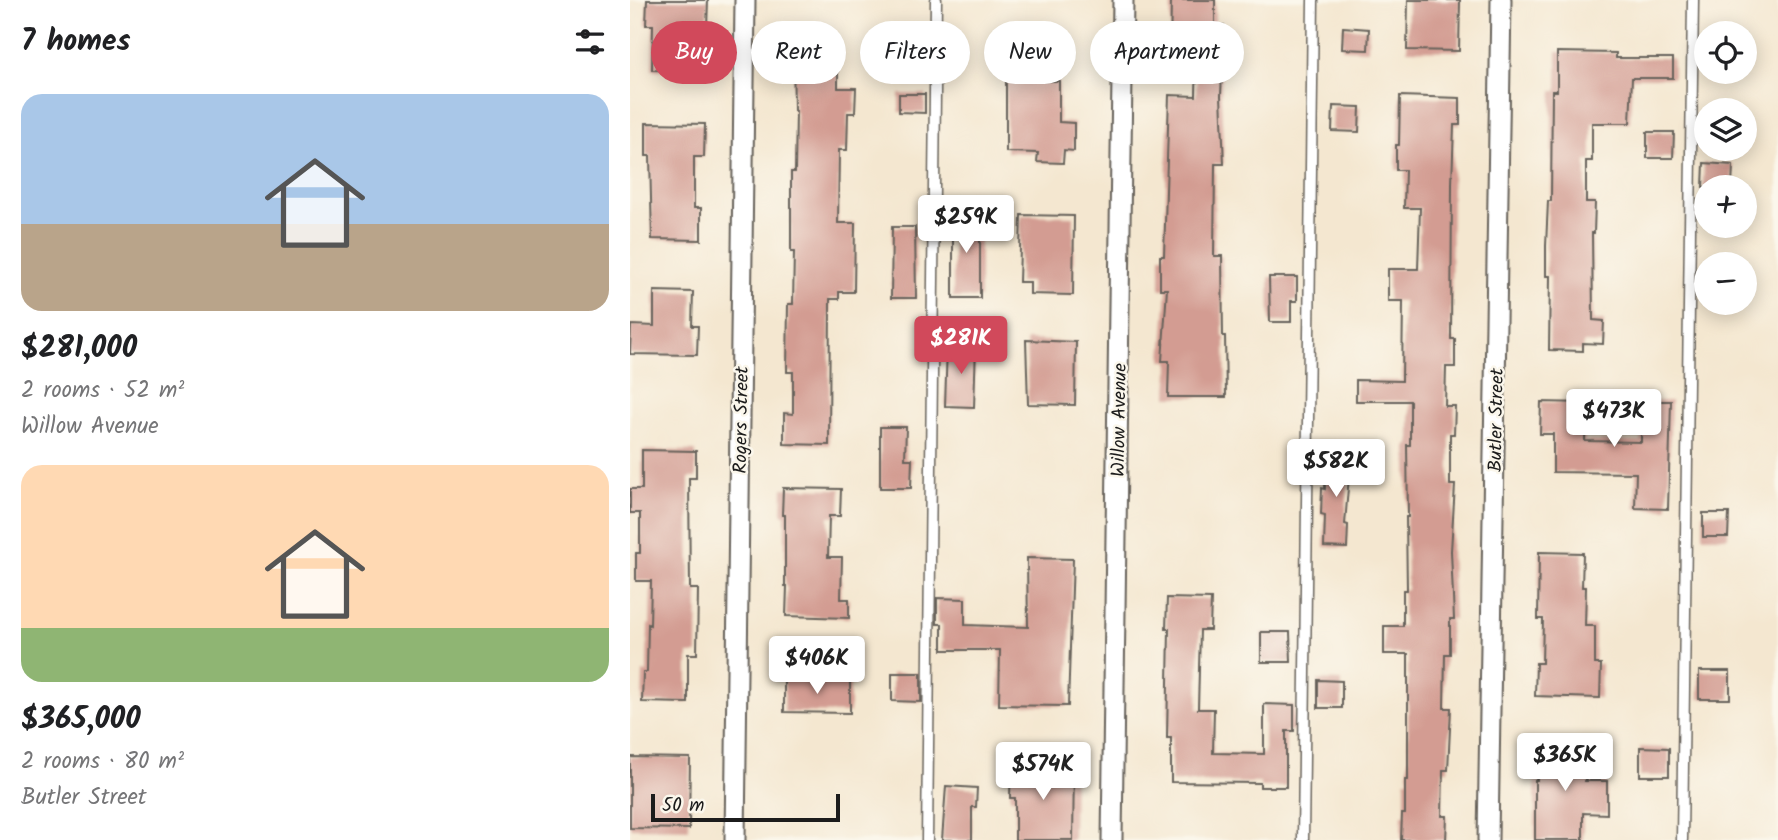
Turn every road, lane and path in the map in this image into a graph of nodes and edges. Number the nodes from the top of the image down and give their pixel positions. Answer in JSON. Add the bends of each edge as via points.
{"nodes":[{"id":1,"x":745,"y":0,"type":"edge"},
{"id":2,"x":936,"y":0,"type":"edge"},
{"id":3,"x":1123,"y":0,"type":"edge"},
{"id":4,"x":1313,"y":0,"type":"edge"},
{"id":5,"x":1501,"y":0,"type":"edge"},
{"id":6,"x":1693,"y":0,"type":"edge"},
{"id":7,"x":734,"y":840,"type":"edge"},
{"id":8,"x":927,"y":840,"type":"edge"},
{"id":9,"x":1112,"y":840,"type":"edge"},
{"id":10,"x":1303,"y":840,"type":"edge"},
{"id":11,"x":1488,"y":840,"type":"edge"},
{"id":12,"x":1682,"y":840,"type":"edge"}],
"edges":[{"from":1,"to":7,"type":"street","name":"Rogers Street"},
{"from":2,"to":8,"type":"lane"},
{"from":3,"to":9,"type":"street","name":"Willow Avenue"},
{"from":4,"to":10,"type":"lane"},
{"from":5,"to":11,"type":"street","name":"Butler Street"},
{"from":6,"to":12,"type":"lane"}]}
